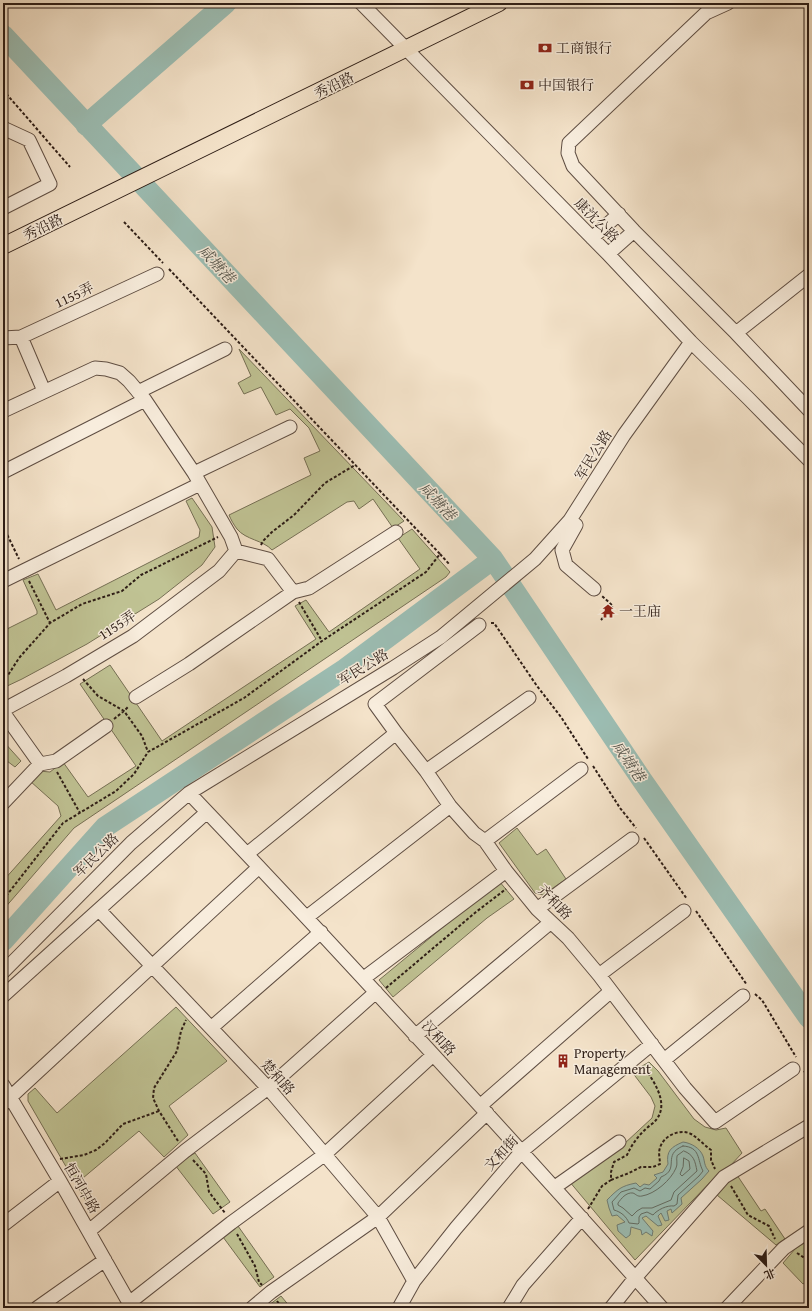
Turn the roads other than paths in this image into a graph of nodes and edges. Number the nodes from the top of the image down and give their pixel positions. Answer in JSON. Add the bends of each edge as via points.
{"nodes":[{"id":1,"x":361,"y":3,"type":"edge"},
{"id":2,"x":499,"y":3,"type":"edge"},
{"id":3,"x":728,"y":3,"type":"edge"},
{"id":4,"x":406,"y":49,"type":"junction"},
{"id":5,"x":3,"y":128,"type":"edge"},
{"id":6,"x":3,"y":208,"type":"edge"},
{"id":7,"x":618,"y":214,"type":"junction"},
{"id":8,"x":634,"y":231,"type":"junction"},
{"id":9,"x":592,"y":238,"type":"junction"},
{"id":10,"x":3,"y":246,"type":"edge"},
{"id":11,"x":608,"y":254,"type":"junction"},
{"id":12,"x":156,"y":274,"type":"dead end"},
{"id":13,"x":809,"y":275,"type":"edge"},
{"id":14,"x":736,"y":333,"type":"junction"},
{"id":15,"x":22,"y":336,"type":"junction"},
{"id":16,"x":3,"y":338,"type":"edge"},
{"id":17,"x":691,"y":342,"type":"junction"},
{"id":18,"x":225,"y":349,"type":"dead end"},
{"id":19,"x":44,"y":391,"type":"junction"},
{"id":20,"x":142,"y":396,"type":"junction"},
{"id":21,"x":809,"y":410,"type":"edge"},
{"id":22,"x":3,"y":411,"type":"edge"},
{"id":23,"x":290,"y":427,"type":"dead end"},
{"id":24,"x":809,"y":460,"type":"edge"},
{"id":25,"x":3,"y":472,"type":"edge"},
{"id":26,"x":197,"y":478,"type":"junction"},
{"id":27,"x":570,"y":520,"type":"junction"},
{"id":28,"x":396,"y":532,"type":"dead end"},
{"id":29,"x":236,"y":551,"type":"junction"},
{"id":30,"x":3,"y":581,"type":"edge"},
{"id":31,"x":594,"y":589,"type":"road end"},
{"id":32,"x":293,"y":592,"type":"junction"},
{"id":33,"x":479,"y":624,"type":"road end"},
{"id":34,"x":136,"y":698,"type":"road end"},
{"id":35,"x":529,"y":698,"type":"dead end"},
{"id":36,"x":3,"y":711,"type":"edge"},
{"id":37,"x":106,"y":726,"type":"road end"},
{"id":38,"x":396,"y":734,"type":"junction"},
{"id":39,"x":45,"y":763,"type":"junction"},
{"id":40,"x":581,"y":769,"type":"dead end"},
{"id":41,"x":426,"y":771,"type":"junction"},
{"id":42,"x":189,"y":792,"type":"junction"},
{"id":43,"x":3,"y":803,"type":"edge"},
{"id":44,"x":450,"y":806,"type":"junction"},
{"id":45,"x":207,"y":812,"type":"junction"},
{"id":46,"x":636,"y":834,"type":"road end"},
{"id":47,"x":485,"y":841,"type":"junction"},
{"id":48,"x":247,"y":854,"type":"junction"},
{"id":49,"x":259,"y":867,"type":"junction"},
{"id":50,"x":506,"y":871,"type":"junction"},
{"id":51,"x":689,"y":907,"type":"road end"},
{"id":52,"x":537,"y":909,"type":"junction"},
{"id":53,"x":98,"y":910,"type":"junction"},
{"id":54,"x":307,"y":917,"type":"junction"},
{"id":55,"x":551,"y":922,"type":"junction"},
{"id":56,"x":321,"y":932,"type":"junction"},
{"id":57,"x":152,"y":967,"type":"junction"},
{"id":58,"x":3,"y":972,"type":"edge"},
{"id":59,"x":598,"y":975,"type":"junction"},
{"id":60,"x":364,"y":978,"type":"junction"},
{"id":61,"x":611,"y":991,"type":"junction"},
{"id":62,"x":747,"y":991,"type":"road end"},
{"id":63,"x":377,"y":993,"type":"junction"},
{"id":64,"x":3,"y":996,"type":"edge"},
{"id":65,"x":211,"y":1028,"type":"junction"},
{"id":66,"x":415,"y":1036,"type":"junction"},
{"id":67,"x":652,"y":1044,"type":"junction"},
{"id":68,"x":433,"y":1055,"type":"junction"},
{"id":69,"x":664,"y":1060,"type":"junction"},
{"id":70,"x":797,"y":1065,"type":"road end"},
{"id":71,"x":3,"y":1085,"type":"edge"},
{"id":72,"x":268,"y":1088,"type":"junction"},
{"id":73,"x":7,"y":1101,"type":"edge"},
{"id":74,"x":483,"y":1109,"type":"junction"},
{"id":75,"x":809,"y":1126,"type":"edge"},
{"id":76,"x":618,"y":1142,"type":"dead end"},
{"id":77,"x":522,"y":1151,"type":"junction"},
{"id":78,"x":324,"y":1155,"type":"junction"},
{"id":79,"x":60,"y":1181,"type":"junction"},
{"id":80,"x":555,"y":1187,"type":"junction"},
{"id":81,"x":378,"y":1217,"type":"junction"},
{"id":82,"x":582,"y":1218,"type":"junction"},
{"id":83,"x":3,"y":1225,"type":"edge"},
{"id":84,"x":89,"y":1231,"type":"junction"},
{"id":85,"x":809,"y":1231,"type":"edge"},
{"id":86,"x":105,"y":1260,"type":"junction"},
{"id":87,"x":635,"y":1278,"type":"junction"},
{"id":88,"x":414,"y":1281,"type":"junction"},
{"id":89,"x":131,"y":1305,"type":"edge"},
{"id":90,"x":37,"y":1308,"type":"edge"},
{"id":91,"x":252,"y":1308,"type":"edge"},
{"id":92,"x":399,"y":1308,"type":"edge"},
{"id":93,"x":509,"y":1308,"type":"edge"},
{"id":94,"x":611,"y":1308,"type":"edge"},
{"id":95,"x":662,"y":1308,"type":"edge"},
{"id":96,"x":727,"y":1308,"type":"edge"}],
"edges":[{"from":1,"to":4,"type":"street","name":"康沈公路"},
{"from":2,"to":4,"type":"main road","name":"秀沿路"},
{"from":3,"to":7,"type":"street","via":[[706,13],[569,143],[568,153],[573,166]]},
{"from":4,"to":9,"type":"street","name":"康沈公路"},
{"from":4,"to":10,"type":"main road","name":"秀沿路"},
{"from":5,"to":6,"type":"street","via":[[29,140],[50,184]]},
{"from":7,"to":8,"type":"street"},
{"from":7,"to":9,"type":"street"},
{"from":8,"to":11,"type":"street"},
{"from":8,"to":14,"type":"street"},
{"from":9,"to":11,"type":"street","name":"康沈公路"},
{"from":11,"to":17,"type":"street","name":"康沈公路"},
{"from":12,"to":15,"type":"street","name":"1155弄"},
{"from":13,"to":14,"type":"street"},
{"from":14,"to":21,"type":"street"},
{"from":15,"to":16,"type":"street","name":"1155弄"},
{"from":15,"to":19,"type":"street"},
{"from":17,"to":24,"type":"street","name":"康沈公路"},
{"from":17,"to":27,"type":"street","name":"军民公路","via":[[624,435]]},
{"from":18,"to":20,"type":"street"},
{"from":19,"to":20,"type":"street","via":[[95,368],[120,373]]},
{"from":19,"to":22,"type":"street"},
{"from":20,"to":25,"type":"street"},
{"from":20,"to":26,"type":"street"},
{"from":23,"to":26,"type":"street"},
{"from":26,"to":29,"type":"street"},
{"from":26,"to":30,"type":"street"},
{"from":27,"to":31,"type":"street","via":[[576,525],[562,550],[566,564]]},
{"from":27,"to":42,"type":"street","name":"军民公路","via":[[535,559],[440,637]]},
{"from":28,"to":32,"type":"street","via":[[309,588]]},
{"from":29,"to":32,"type":"street","via":[[268,559]]},
{"from":29,"to":36,"type":"street","name":"1155弄","via":[[219,571],[133,636]]},
{"from":32,"to":34,"type":"street"},
{"from":33,"to":38,"type":"street","name":"齐和路","via":[[375,704]]},
{"from":35,"to":41,"type":"street"},
{"from":36,"to":39,"type":"street","name":"1155弄"},
{"from":37,"to":39,"type":"street","via":[[56,761]]},
{"from":38,"to":41,"type":"street","name":"齐和路"},
{"from":38,"to":48,"type":"street"},
{"from":39,"to":43,"type":"street"},
{"from":40,"to":47,"type":"street"},
{"from":41,"to":44,"type":"street","name":"齐和路"},
{"from":42,"to":45,"type":"street","name":"汉和路"},
{"from":42,"to":58,"type":"street","name":"军民公路","via":[[131,843]]},
{"from":44,"to":47,"type":"street","name":"齐和路","via":[[474,833]]},
{"from":44,"to":54,"type":"street"},
{"from":45,"to":48,"type":"street","name":"汉和路"},
{"from":45,"to":53,"type":"street"},
{"from":46,"to":52,"type":"street"},
{"from":47,"to":50,"type":"street","name":"齐和路"},
{"from":48,"to":49,"type":"street","name":"汉和路"},
{"from":49,"to":54,"type":"street","name":"汉和路"},
{"from":49,"to":57,"type":"street"},
{"from":50,"to":52,"type":"street","name":"齐和路"},
{"from":50,"to":60,"type":"street"},
{"from":51,"to":59,"type":"street"},
{"from":52,"to":55,"type":"street","name":"齐和路"},
{"from":53,"to":57,"type":"street","name":"楚和路"},
{"from":53,"to":64,"type":"street"},
{"from":54,"to":56,"type":"street","name":"汉和路"},
{"from":55,"to":59,"type":"street","name":"齐和路","via":[[568,938]]},
{"from":55,"to":66,"type":"street"},
{"from":56,"to":60,"type":"street","name":"汉和路"},
{"from":56,"to":65,"type":"street"},
{"from":57,"to":65,"type":"street","name":"楚和路"},
{"from":57,"to":73,"type":"street"},
{"from":59,"to":61,"type":"street","name":"齐和路"},
{"from":60,"to":63,"type":"street","name":"汉和路"},
{"from":61,"to":67,"type":"street","name":"齐和路"},
{"from":61,"to":74,"type":"street"},
{"from":62,"to":69,"type":"street"},
{"from":63,"to":66,"type":"street","name":"汉和路"},
{"from":63,"to":72,"type":"street"},
{"from":65,"to":72,"type":"street","name":"楚和路"},
{"from":66,"to":68,"type":"street","name":"汉和路"},
{"from":67,"to":69,"type":"street","name":"齐和路"},
{"from":67,"to":77,"type":"street","name":"文和街"},
{"from":68,"to":74,"type":"street","name":"汉和路"},
{"from":68,"to":78,"type":"street"},
{"from":69,"to":70,"type":"street","name":"齐和路","via":[[715,1122]]},
{"from":71,"to":73,"type":"street","name":"恒河中路"},
{"from":72,"to":78,"type":"street","name":"楚和路"},
{"from":72,"to":84,"type":"street","via":[[185,1151]]},
{"from":73,"to":79,"type":"street","name":"恒河中路"},
{"from":74,"to":77,"type":"street","name":"汉和路"},
{"from":74,"to":81,"type":"street"},
{"from":75,"to":87,"type":"street","via":[[724,1177]]},
{"from":76,"to":80,"type":"street"},
{"from":77,"to":80,"type":"street","name":"汉和路"},
{"from":77,"to":88,"type":"street","name":"文和街"},
{"from":78,"to":81,"type":"street","name":"楚和路"},
{"from":78,"to":89,"type":"street","via":[[231,1223]]},
{"from":79,"to":83,"type":"street"},
{"from":79,"to":84,"type":"street","name":"恒河中路"},
{"from":80,"to":82,"type":"street","name":"汉和路"},
{"from":81,"to":88,"type":"street","name":"楚和路"},
{"from":81,"to":91,"type":"street"},
{"from":82,"to":87,"type":"street","name":"汉和路"},
{"from":82,"to":93,"type":"street","via":[[523,1285]]},
{"from":84,"to":86,"type":"street","name":"恒河中路"},
{"from":85,"to":96,"type":"street","via":[[784,1248]]},
{"from":86,"to":89,"type":"street","name":"恒河中路"},
{"from":86,"to":90,"type":"street"},
{"from":87,"to":94,"type":"street"},
{"from":87,"to":95,"type":"street","name":"汉和路"},
{"from":88,"to":92,"type":"street","name":"文和街"}]}
